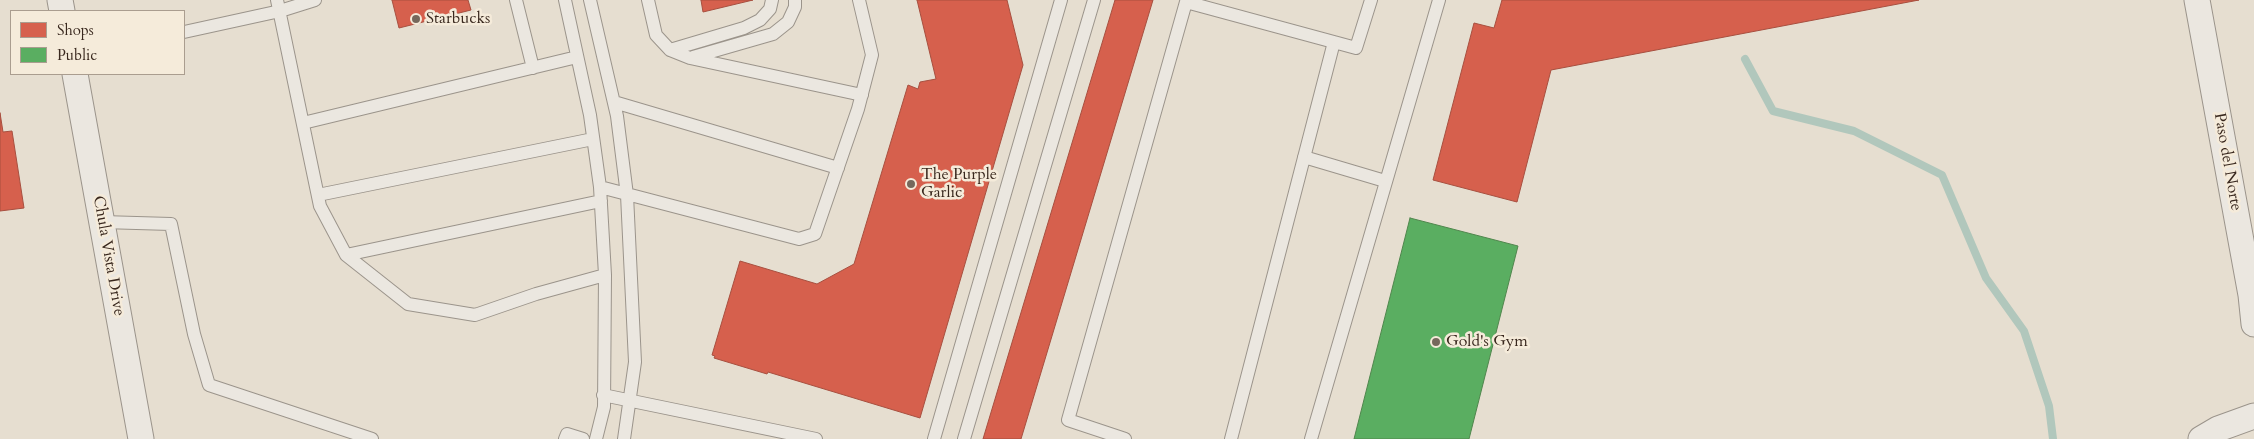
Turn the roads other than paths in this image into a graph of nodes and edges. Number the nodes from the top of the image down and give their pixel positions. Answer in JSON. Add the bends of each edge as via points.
{"nodes":[{"id":1,"x":315,"y":0,"type":"edge"},
{"id":2,"x":516,"y":0,"type":"edge"},
{"id":3,"x":565,"y":0,"type":"edge"},
{"id":4,"x":590,"y":0,"type":"edge"},
{"id":5,"x":648,"y":0,"type":"edge"},
{"id":6,"x":772,"y":0,"type":"edge"},
{"id":7,"x":795,"y":0,"type":"edge"},
{"id":8,"x":859,"y":0,"type":"edge"},
{"id":9,"x":1062,"y":0,"type":"edge"},
{"id":10,"x":1094,"y":0,"type":"edge"},
{"id":11,"x":1370,"y":0,"type":"edge"},
{"id":12,"x":1438,"y":0,"type":"edge"},
{"id":13,"x":2197,"y":0,"type":"edge"},
{"id":14,"x":278,"y":6,"type":"edge"},
{"id":15,"x":185,"y":32,"type":"edge"},
{"id":16,"x":1334,"y":42,"type":"junction"},
{"id":17,"x":670,"y":50,"type":"junction"},
{"id":18,"x":577,"y":57,"type":"junction"},
{"id":19,"x":690,"y":58,"type":"junction"},
{"id":20,"x":533,"y":68,"type":"junction"},
{"id":21,"x":75,"y":75,"type":"edge"},
{"id":22,"x":862,"y":95,"type":"junction"},
{"id":23,"x":614,"y":102,"type":"junction"},
{"id":24,"x":303,"y":123,"type":"junction"},
{"id":25,"x":593,"y":139,"type":"junction"},
{"id":26,"x":1304,"y":157,"type":"junction"},
{"id":27,"x":838,"y":168,"type":"junction"},
{"id":28,"x":1385,"y":181,"type":"junction"},
{"id":29,"x":600,"y":187,"type":"junction"},
{"id":30,"x":318,"y":194,"type":"junction"},
{"id":31,"x":627,"y":195,"type":"junction"},
{"id":32,"x":601,"y":201,"type":"junction"},
{"id":33,"x":102,"y":222,"type":"junction"},
{"id":34,"x":346,"y":255,"type":"junction"},
{"id":35,"x":605,"y":275,"type":"junction"},
{"id":36,"x":2254,"y":324,"type":"edge"},
{"id":37,"x":603,"y":395,"type":"junction"},
{"id":38,"x":629,"y":401,"type":"junction"},
{"id":39,"x":2254,"y":416,"type":"edge"},
{"id":40,"x":141,"y":439,"type":"edge"},
{"id":41,"x":372,"y":439,"type":"edge"},
{"id":42,"x":565,"y":439,"type":"edge"},
{"id":43,"x":583,"y":439,"type":"edge"},
{"id":44,"x":596,"y":439,"type":"edge"},
{"id":45,"x":624,"y":439,"type":"edge"},
{"id":46,"x":816,"y":439,"type":"edge"},
{"id":47,"x":934,"y":439,"type":"edge"},
{"id":48,"x":964,"y":439,"type":"edge"},
{"id":49,"x":1125,"y":439,"type":"edge"},
{"id":50,"x":1230,"y":439,"type":"edge"},
{"id":51,"x":1311,"y":439,"type":"edge"},
{"id":52,"x":2201,"y":439,"type":"edge"}],
"edges":[{"from":1,"to":14,"type":"lane"},
{"from":2,"to":20,"type":"lane"},
{"from":3,"to":18,"type":"lane"},
{"from":4,"to":23,"type":"lane"},
{"from":5,"to":17,"type":"lane","via":[[656,35]]},
{"from":6,"to":17,"type":"lane","via":[[770,9],[760,20],[744,28]]},
{"from":7,"to":19,"type":"lane","via":[[788,22],[773,34]]},
{"from":8,"to":22,"type":"lane","via":[[872,55]]},
{"from":9,"to":47,"type":"lane"},
{"from":10,"to":48,"type":"lane"},
{"from":11,"to":16,"type":"lane","via":[[1356,48]]},
{"from":12,"to":28,"type":"lane"},
{"from":13,"to":36,"type":"street","name":"Paso del Norte"},
{"from":14,"to":15,"type":"lane"},
{"from":14,"to":24,"type":"lane"},
{"from":16,"to":26,"type":"lane"},
{"from":16,"to":49,"type":"lane","via":[[1186,2],[1068,420]]},
{"from":17,"to":19,"type":"lane"},
{"from":18,"to":20,"type":"lane"},
{"from":18,"to":25,"type":"lane"},
{"from":19,"to":22,"type":"lane"},
{"from":20,"to":24,"type":"lane"},
{"from":21,"to":33,"type":"street","name":"Chula Vista Drive"},
{"from":22,"to":27,"type":"lane"},
{"from":23,"to":27,"type":"lane"},
{"from":23,"to":31,"type":"lane"},
{"from":24,"to":30,"type":"lane"},
{"from":25,"to":29,"type":"lane"},
{"from":25,"to":30,"type":"lane"},
{"from":26,"to":28,"type":"lane"},
{"from":26,"to":50,"type":"lane"},
{"from":27,"to":31,"type":"lane","via":[[815,234],[799,239]]},
{"from":28,"to":51,"type":"lane"},
{"from":29,"to":31,"type":"lane"},
{"from":29,"to":32,"type":"lane"},
{"from":30,"to":34,"type":"lane","via":[[320,206]]},
{"from":31,"to":38,"type":"lane","via":[[635,362]]},
{"from":32,"to":34,"type":"lane"},
{"from":32,"to":35,"type":"lane"},
{"from":33,"to":40,"type":"street","name":"Chula Vista Drive"},
{"from":33,"to":41,"type":"lane","via":[[171,224],[194,334],[209,385]]},
{"from":34,"to":35,"type":"lane","via":[[408,304],[475,316],[536,294]]},
{"from":35,"to":37,"type":"lane"},
{"from":37,"to":38,"type":"lane"},
{"from":37,"to":44,"type":"lane","via":[[604,407]]},
{"from":38,"to":45,"type":"lane"},
{"from":38,"to":46,"type":"lane"},
{"from":39,"to":52,"type":"street"},
{"from":42,"to":43,"type":"lane","via":[[567,434]]}]}
